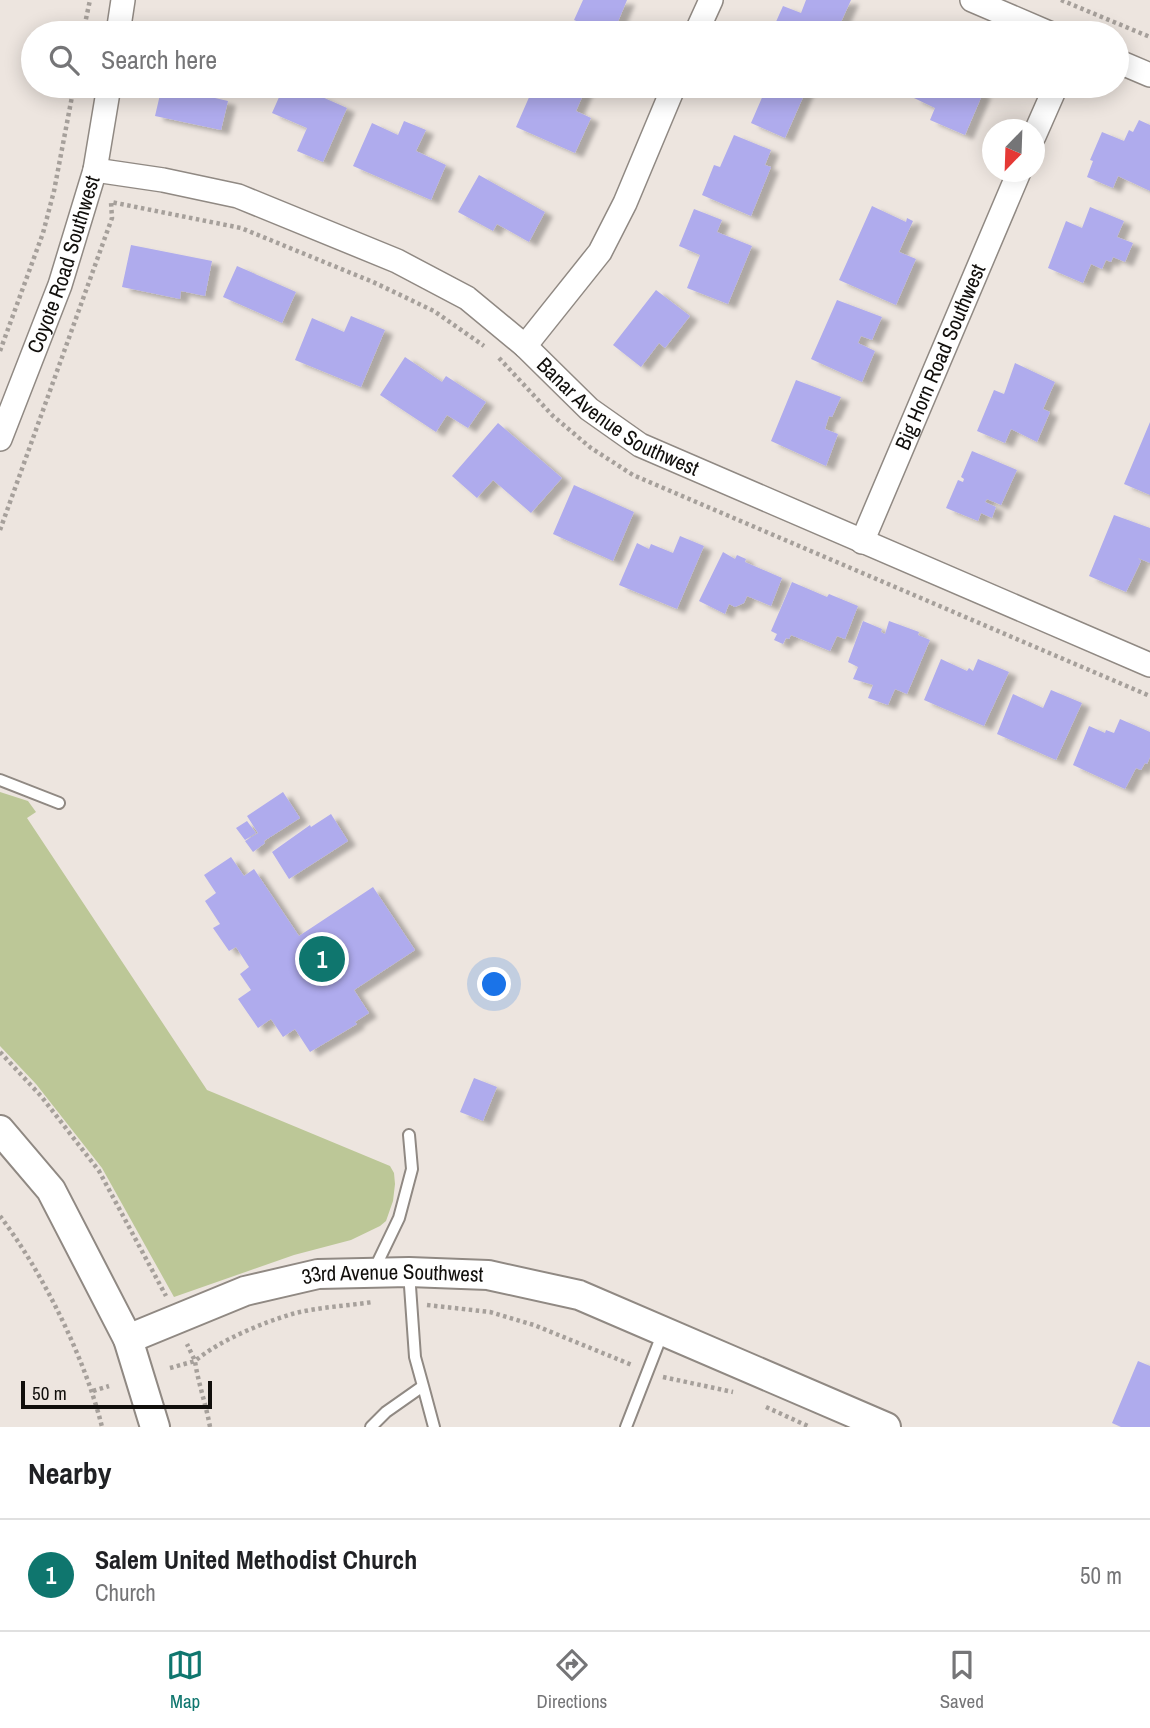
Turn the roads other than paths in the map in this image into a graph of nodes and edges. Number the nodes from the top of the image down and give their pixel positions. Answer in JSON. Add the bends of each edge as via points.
{"nodes":[{"id":1,"x":124,"y":0,"type":"edge"},
{"id":2,"x":710,"y":0,"type":"edge"},
{"id":3,"x":972,"y":0,"type":"edge"},
{"id":4,"x":120,"y":21,"type":"edge"},
{"id":5,"x":701,"y":21,"type":"edge"},
{"id":6,"x":1021,"y":21,"type":"edge"},
{"id":7,"x":1129,"y":66,"type":"edge"},
{"id":8,"x":1150,"y":75,"type":"edge"},
{"id":9,"x":107,"y":98,"type":"edge"},
{"id":10,"x":669,"y":98,"type":"edge"},
{"id":11,"x":1051,"y":98,"type":"edge"},
{"id":12,"x":1041,"y":119,"type":"edge"},
{"id":13,"x":95,"y":170,"type":"junction"},
{"id":14,"x":1015,"y":182,"type":"edge"},
{"id":15,"x":525,"y":346,"type":"junction"},
{"id":16,"x":0,"y":439,"type":"edge"},
{"id":17,"x":862,"y":542,"type":"junction"},
{"id":18,"x":1150,"y":665,"type":"edge"},
{"id":19,"x":0,"y":780,"type":"edge"},
{"id":20,"x":59,"y":803,"type":"dead end"},
{"id":21,"x":0,"y":1130,"type":"edge"},
{"id":22,"x":409,"y":1135,"type":"dead end"},
{"id":23,"x":372,"y":1272,"type":"junction"},
{"id":24,"x":409,"y":1272,"type":"junction"},
{"id":25,"x":663,"y":1332,"type":"junction"},
{"id":26,"x":128,"y":1339,"type":"junction"},
{"id":27,"x":423,"y":1386,"type":"junction"},
{"id":28,"x":155,"y":1427,"type":"edge"},
{"id":29,"x":371,"y":1427,"type":"edge"},
{"id":30,"x":434,"y":1427,"type":"edge"},
{"id":31,"x":626,"y":1427,"type":"edge"},
{"id":32,"x":886,"y":1427,"type":"edge"}],
"edges":[{"from":1,"to":4,"type":"street"},
{"from":2,"to":5,"type":"street"},
{"from":3,"to":6,"type":"street"},
{"from":7,"to":8,"type":"street"},
{"from":9,"to":13,"type":"street","name":"Coyote Road Southwest"},
{"from":10,"to":15,"type":"street","via":[[600,252]]},
{"from":11,"to":12,"type":"street"},
{"from":13,"to":15,"type":"street","name":"Banar Avenue Southwest","via":[[238,196],[397,261],[467,298]]},
{"from":13,"to":16,"type":"street","name":"Coyote Road Southwest","via":[[60,285]]},
{"from":14,"to":17,"type":"street","name":"Big Horn Road Southwest"},
{"from":15,"to":17,"type":"street","name":"Banar Avenue Southwest","via":[[589,410],[640,445]]},
{"from":17,"to":18,"type":"street","name":"Banar Avenue Southwest"},
{"from":19,"to":20,"type":"lane"},
{"from":21,"to":26,"type":"street","via":[[51,1190]]},
{"from":22,"to":23,"type":"lane","via":[[409,1181],[399,1218]]},
{"from":23,"to":24,"type":"street","name":"33rd Avenue Southwest"},
{"from":23,"to":26,"type":"street","name":"33rd Avenue Southwest","via":[[318,1274],[245,1291]]},
{"from":24,"to":25,"type":"street","name":"33rd Avenue Southwest","via":[[488,1275],[579,1295]]},
{"from":24,"to":27,"type":"lane","via":[[415,1357]]},
{"from":25,"to":31,"type":"lane"},
{"from":25,"to":32,"type":"street","name":"33rd Avenue Southwest"},
{"from":26,"to":28,"type":"street"},
{"from":27,"to":29,"type":"lane"},
{"from":27,"to":30,"type":"lane"}]}
